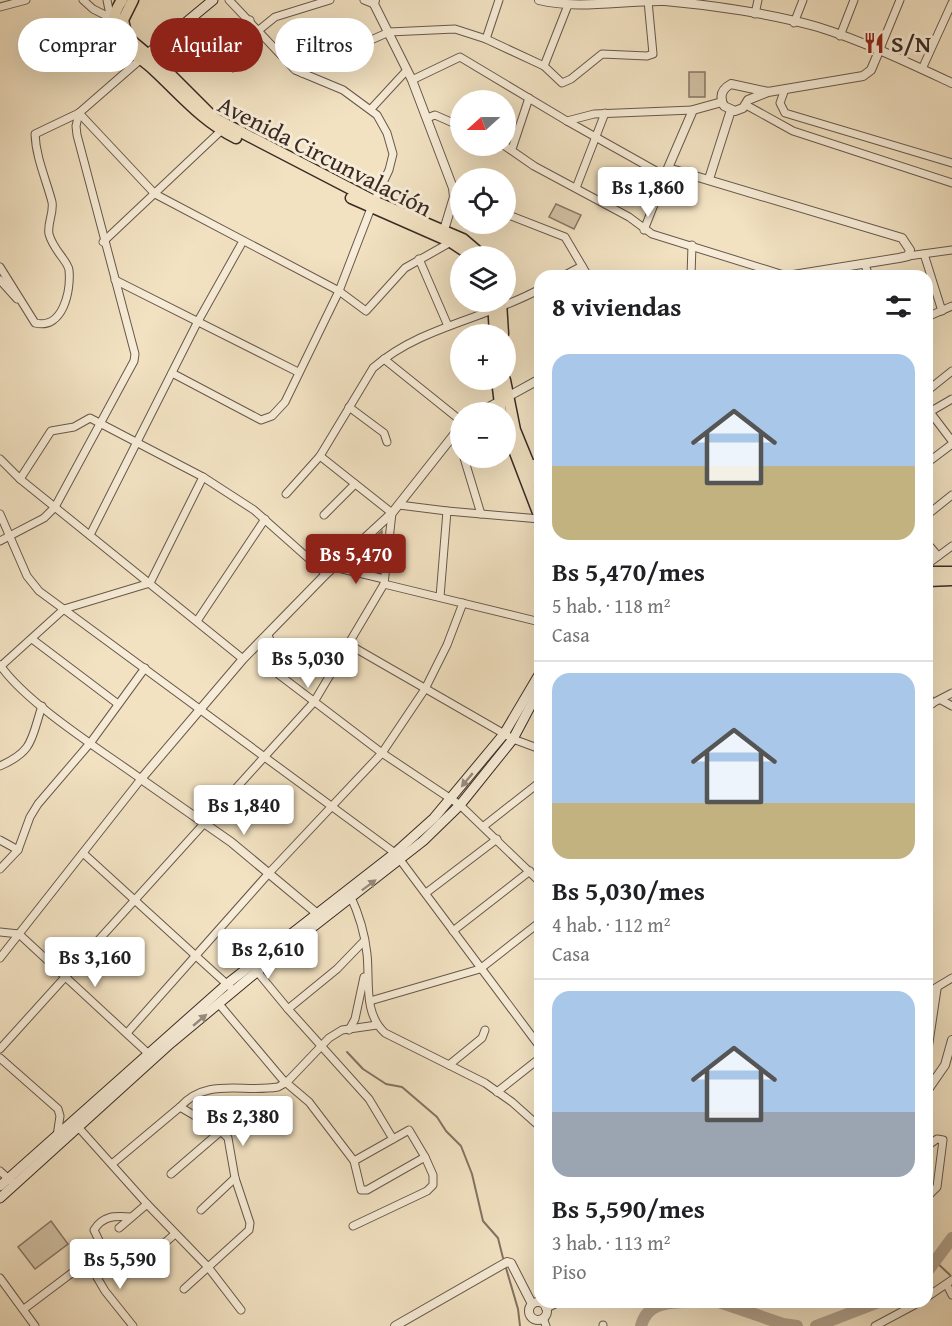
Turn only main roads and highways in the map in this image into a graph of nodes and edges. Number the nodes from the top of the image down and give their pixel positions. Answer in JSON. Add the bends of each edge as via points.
{"nodes":[{"id":1,"x":122,"y":0,"type":"edge"},
{"id":2,"x":133,"y":0,"type":"edge"},
{"id":3,"x":213,"y":0,"type":"edge"},
{"id":4,"x":112,"y":18,"type":"edge"},
{"id":5,"x":123,"y":18,"type":"edge"},
{"id":6,"x":192,"y":18,"type":"edge"},
{"id":7,"x":138,"y":49,"type":"edge"},
{"id":8,"x":150,"y":52,"type":"edge"},
{"id":9,"x":144,"y":56,"type":"junction"},
{"id":10,"x":150,"y":59,"type":"edge"},
{"id":11,"x":168,"y":72,"type":"edge"},
{"id":12,"x":224,"y":128,"type":"junction"},
{"id":13,"x":442,"y":233,"type":"junction"},
{"id":14,"x":457,"y":246,"type":"edge"},
{"id":15,"x":471,"y":246,"type":"edge"},
{"id":16,"x":500,"y":390,"type":"edge"},
{"id":17,"x":503,"y":390,"type":"edge"},
{"id":18,"x":502,"y":398,"type":"junction"},
{"id":19,"x":502,"y":402,"type":"edge"},
{"id":20,"x":516,"y":443,"type":"edge"},
{"id":21,"x":531,"y":465,"type":"edge"},
{"id":22,"x":534,"y":483,"type":"edge"},
{"id":23,"x":952,"y":572,"type":"edge"},
{"id":24,"x":933,"y":576,"type":"edge"},
{"id":25,"x":933,"y":578,"type":"edge"},
{"id":26,"x":952,"y":580,"type":"edge"},
{"id":27,"x":534,"y":685,"type":"edge"},
{"id":28,"x":534,"y":697,"type":"edge"},
{"id":29,"x":508,"y":737,"type":"junction"},
{"id":30,"x":399,"y":857,"type":"junction"},
{"id":31,"x":230,"y":987,"type":"junction"},
{"id":32,"x":151,"y":1055,"type":"junction"},
{"id":33,"x":12,"y":1182,"type":"junction"},
{"id":34,"x":0,"y":1186,"type":"edge"},
{"id":35,"x":0,"y":1198,"type":"edge"}],
"edges":[{"from":1,"to":4,"type":"highway"},
{"from":2,"to":5,"type":"highway"},
{"from":3,"to":6,"type":"main road"},
{"from":7,"to":9,"type":"highway","name":"Avenida Circunvalación"},
{"from":8,"to":9,"type":"main road"},
{"from":9,"to":10,"type":"highway","name":"Avenida Circunvalación"},
{"from":9,"to":12,"type":"highway","name":"Avenida Circunvalación","via":[[196,113]]},
{"from":11,"to":12,"type":"highway","name":"Avenida Circunvalación"},
{"from":12,"to":13,"type":"highway","name":"Avenida Circunvalación","via":[[372,205]]},
{"from":13,"to":14,"type":"highway","name":"Avenida Circunvalación"},
{"from":13,"to":15,"type":"highway","name":"Avenida Circunvalación","via":[[463,239]]},
{"from":16,"to":18,"type":"highway"},
{"from":17,"to":18,"type":"highway"},
{"from":18,"to":19,"type":"highway"},
{"from":18,"to":21,"type":"highway"},
{"from":20,"to":21,"type":"highway"},
{"from":21,"to":22,"type":"highway"},
{"from":23,"to":24,"type":"highway"},
{"from":25,"to":26,"type":"highway"},
{"from":27,"to":29,"type":"main road"},
{"from":28,"to":29,"type":"main road"},
{"from":29,"to":30,"type":"main road","one_way":true},
{"from":29,"to":30,"type":"main road","via":[[460,805]]},
{"from":30,"to":31,"type":"main road"},
{"from":31,"to":32,"type":"main road"},
{"from":32,"to":31,"type":"main road","one_way":true,"via":[[219,1004]]},
{"from":32,"to":33,"type":"main road","via":[[57,1136]]},
{"from":32,"to":33,"type":"main road","via":[[80,1128]]},
{"from":33,"to":34,"type":"main road"},
{"from":33,"to":35,"type":"main road"}]}
